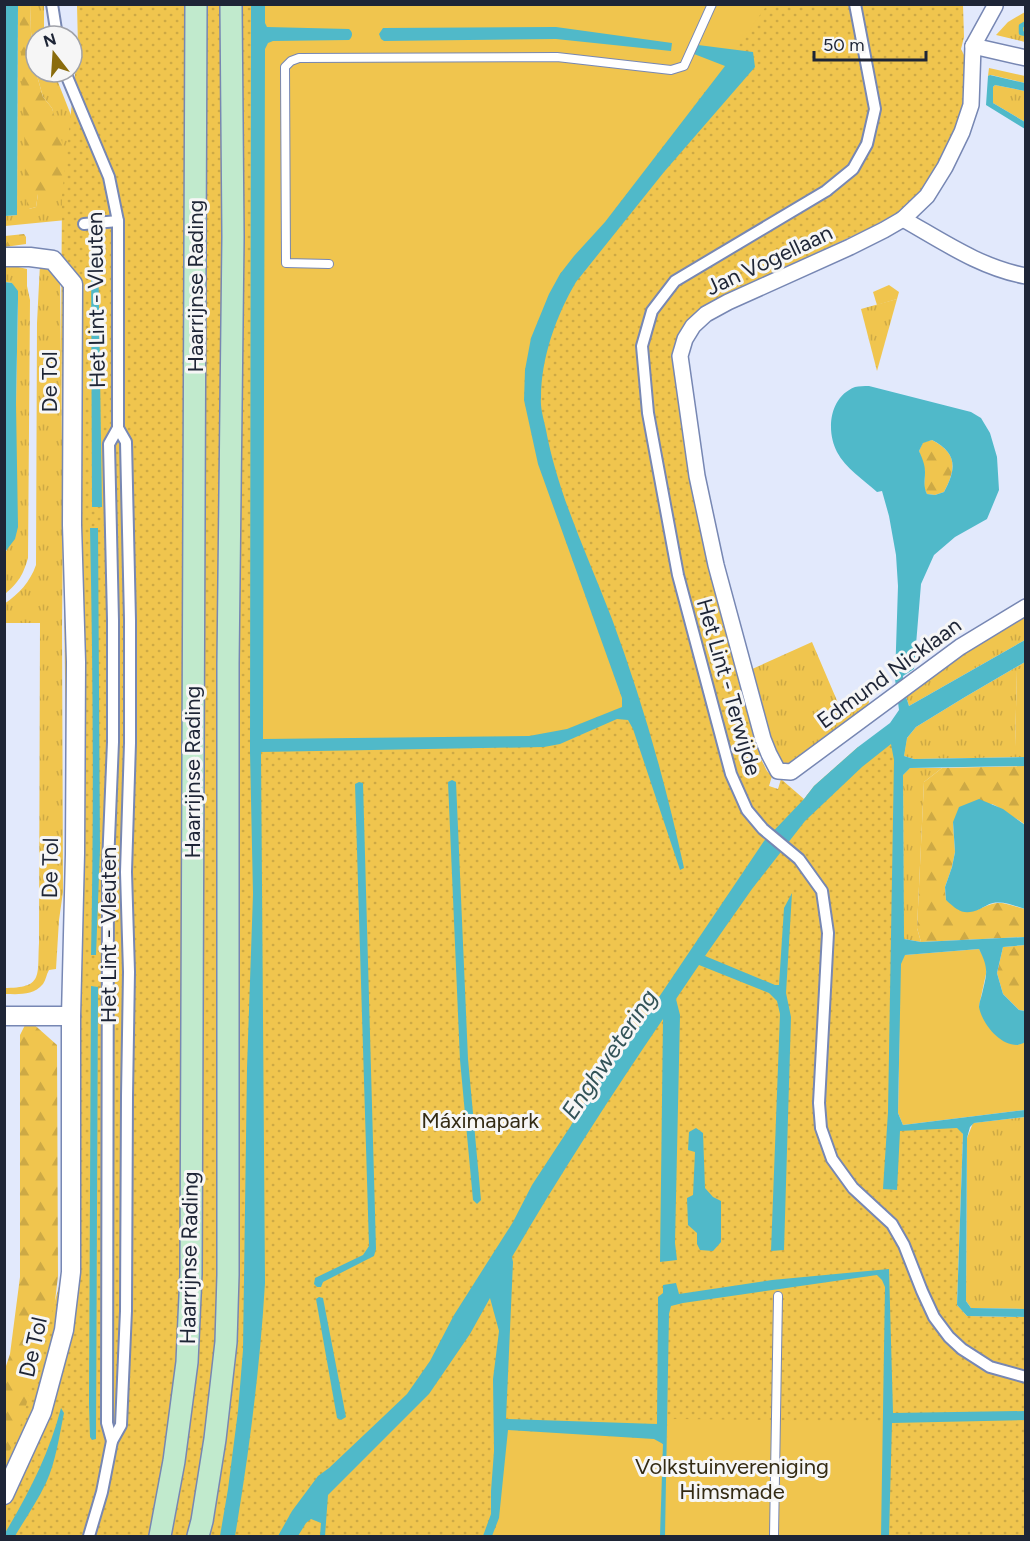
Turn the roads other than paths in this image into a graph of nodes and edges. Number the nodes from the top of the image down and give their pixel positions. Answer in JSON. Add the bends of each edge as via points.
{"nodes":[{"id":1,"x":52,"y":4,"type":"edge"},
{"id":2,"x":196,"y":4,"type":"edge"},
{"id":3,"x":231,"y":4,"type":"edge"},
{"id":4,"x":712,"y":4,"type":"edge"},
{"id":5,"x":855,"y":4,"type":"edge"},
{"id":6,"x":996,"y":5,"type":"edge"},
{"id":7,"x":55,"y":24,"type":"edge"},
{"id":8,"x":973,"y":46,"type":"junction"},
{"id":9,"x":1026,"y":58,"type":"edge"},
{"id":10,"x":70,"y":84,"type":"edge"},
{"id":11,"x":903,"y":219,"type":"junction"},
{"id":12,"x":118,"y":221,"type":"junction"},
{"id":13,"x":84,"y":224,"type":"dead end"},
{"id":14,"x":4,"y":257,"type":"edge"},
{"id":15,"x":329,"y":264,"type":"dead end"},
{"id":16,"x":1026,"y":276,"type":"edge"},
{"id":17,"x":118,"y":428,"type":"junction"},
{"id":18,"x":127,"y":520,"type":"junction"},
{"id":19,"x":110,"y":524,"type":"junction"},
{"id":20,"x":1026,"y":607,"type":"edge"},
{"id":21,"x":112,"y":620,"type":"junction"},
{"id":22,"x":130,"y":620,"type":"junction"},
{"id":23,"x":113,"y":742,"type":"junction"},
{"id":24,"x":130,"y":743,"type":"junction"},
{"id":25,"x":778,"y":771,"type":"joint"},
{"id":26,"x":108,"y":972,"type":"junction"},
{"id":27,"x":129,"y":972,"type":"junction"},
{"id":28,"x":4,"y":1016,"type":"edge"},
{"id":29,"x":71,"y":1016,"type":"junction"},
{"id":30,"x":109,"y":1096,"type":"junction"},
{"id":31,"x":127,"y":1096,"type":"junction"},
{"id":32,"x":778,"y":1296,"type":"dead end"},
{"id":33,"x":107,"y":1310,"type":"junction"},
{"id":34,"x":126,"y":1311,"type":"junction"},
{"id":35,"x":1026,"y":1377,"type":"edge"},
{"id":36,"x":112,"y":1442,"type":"junction"},
{"id":37,"x":4,"y":1495,"type":"edge"},
{"id":38,"x":89,"y":1536,"type":"edge"},
{"id":39,"x":160,"y":1536,"type":"edge"},
{"id":40,"x":198,"y":1536,"type":"edge"},
{"id":41,"x":774,"y":1536,"type":"edge"}],
"edges":[{"from":1,"to":7,"type":"street"},
{"from":2,"to":39,"type":"main road","name":"Haarrijnse Rading","via":[[190,1274],[187,1362]]},
{"from":3,"to":40,"type":"main road","name":"Haarrijnse Rading","via":[[228,1275],[226,1342],[215,1439]]},
{"from":4,"to":15,"type":"lane","via":[[684,66],[671,70],[557,57],[291,61],[285,67],[286,263]]},
{"from":5,"to":35,"type":"street","name":"Het Lint - Terwijde","via":[[875,109],[867,144],[853,169],[826,191],[675,280],[652,311],[642,346],[648,413],[678,575],[731,774],[747,810],[799,859],[822,891],[828,933],[819,1103],[821,1128],[832,1159],[853,1188],[892,1224],[934,1317],[949,1337],[990,1367]]},
{"from":6,"to":8,"type":"street","name":"Jan Vogellaan"},
{"from":8,"to":9,"type":"street"},
{"from":8,"to":11,"type":"street","name":"Jan Vogellaan","via":[[971,105],[962,132],[927,196]]},
{"from":10,"to":12,"type":"street","name":"Het Lint - Vleuten","via":[[109,177]]},
{"from":11,"to":16,"type":"street","via":[[966,255]]},
{"from":11,"to":25,"type":"street","name":"Jan Vogellaan","via":[[706,314],[684,339],[680,356],[697,476],[716,565],[764,739]]},
{"from":12,"to":13,"type":"street"},
{"from":12,"to":17,"type":"street","name":"Het Lint - Vleuten"},
{"from":14,"to":29,"type":"street","name":"De Tol","via":[[53,260],[74,284],[72,525],[76,674]]},
{"from":17,"to":18,"type":"street","name":"Het Lint - Vleuten","via":[[126,442]]},
{"from":17,"to":19,"type":"street","name":"Het Lint - Vleuten","via":[[109,444]]},
{"from":18,"to":19,"type":"street"},
{"from":18,"to":22,"type":"street","name":"Het Lint - Vleuten"},
{"from":19,"to":21,"type":"street","name":"Het Lint - Vleuten"},
{"from":20,"to":25,"type":"street","name":"Edmund Nicklaan","via":[[960,647],[791,772]]},
{"from":21,"to":22,"type":"street"},
{"from":21,"to":23,"type":"street","name":"Het Lint - Vleuten"},
{"from":22,"to":24,"type":"street","name":"Het Lint - Vleuten"},
{"from":23,"to":24,"type":"street"},
{"from":23,"to":26,"type":"street","name":"Het Lint - Vleuten"},
{"from":24,"to":27,"type":"street","name":"Het Lint - Vleuten","via":[[126,872]]},
{"from":26,"to":27,"type":"street"},
{"from":26,"to":30,"type":"street","name":"Het Lint - Vleuten"},
{"from":27,"to":31,"type":"street","name":"Het Lint - Vleuten"},
{"from":28,"to":29,"type":"street"},
{"from":29,"to":37,"type":"street","name":"De Tol","via":[[71,1272],[64,1330],[42,1412]]},
{"from":30,"to":31,"type":"street"},
{"from":30,"to":33,"type":"street","name":"Het Lint - Vleuten"},
{"from":31,"to":34,"type":"street","name":"Het Lint - Vleuten"},
{"from":32,"to":41,"type":"lane"},
{"from":33,"to":34,"type":"street"},
{"from":33,"to":36,"type":"street","name":"Het Lint - Vleuten","via":[[107,1423]]},
{"from":34,"to":36,"type":"street","name":"Het Lint - Vleuten","via":[[121,1425]]},
{"from":36,"to":38,"type":"street","name":"Het Lint - Vleuten"}]}
